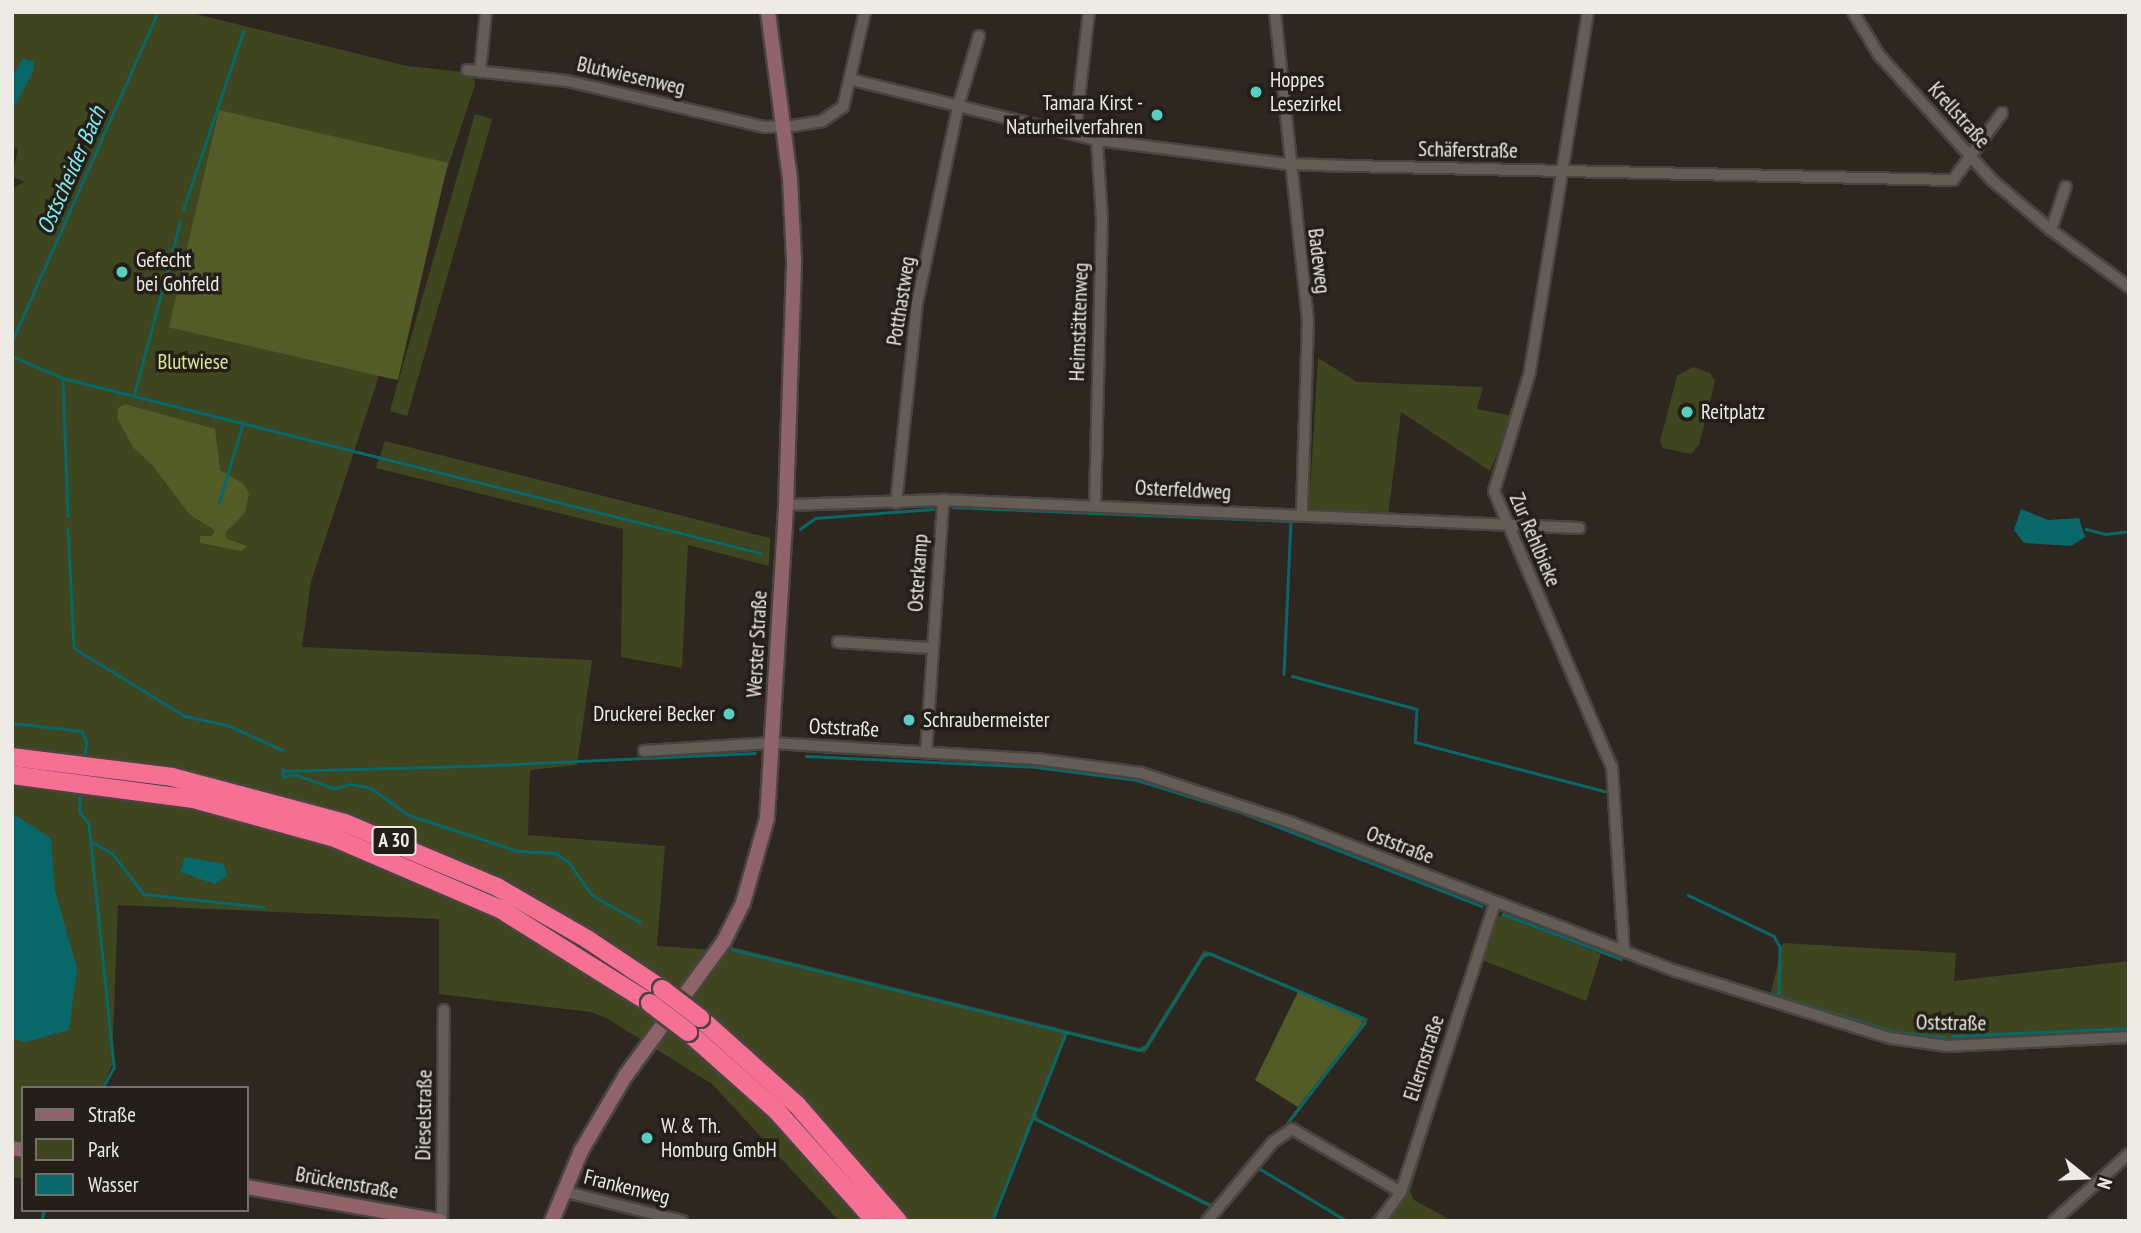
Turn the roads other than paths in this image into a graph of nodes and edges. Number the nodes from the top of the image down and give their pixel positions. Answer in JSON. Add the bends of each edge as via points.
{"nodes":[{"id":1,"x":486,"y":12,"type":"edge"},
{"id":2,"x":768,"y":12,"type":"edge"},
{"id":3,"x":865,"y":12,"type":"edge"},
{"id":4,"x":1089,"y":12,"type":"edge"},
{"id":5,"x":1275,"y":12,"type":"edge"},
{"id":6,"x":1588,"y":12,"type":"edge"},
{"id":7,"x":1853,"y":12,"type":"edge"},
{"id":8,"x":979,"y":36,"type":"dead end"},
{"id":9,"x":467,"y":70,"type":"dead end"},
{"id":10,"x":480,"y":72,"type":"junction"},
{"id":11,"x":853,"y":80,"type":"junction"},
{"id":12,"x":958,"y":106,"type":"junction"},
{"id":13,"x":2002,"y":113,"type":"dead end"},
{"id":14,"x":785,"y":127,"type":"junction"},
{"id":15,"x":1075,"y":134,"type":"junction"},
{"id":16,"x":1097,"y":140,"type":"junction"},
{"id":17,"x":1968,"y":155,"type":"junction"},
{"id":18,"x":1287,"y":164,"type":"junction"},
{"id":19,"x":1562,"y":172,"type":"junction"},
{"id":20,"x":2066,"y":186,"type":"dead end"},
{"id":21,"x":2051,"y":230,"type":"junction"},
{"id":22,"x":2129,"y":287,"type":"edge"},
{"id":23,"x":943,"y":500,"type":"junction"},
{"id":24,"x":896,"y":503,"type":"junction"},
{"id":25,"x":786,"y":505,"type":"junction"},
{"id":26,"x":1095,"y":505,"type":"junction"},
{"id":27,"x":1302,"y":515,"type":"junction"},
{"id":28,"x":1507,"y":526,"type":"junction"},
{"id":29,"x":1578,"y":528,"type":"dead end"},
{"id":30,"x":838,"y":642,"type":"dead end"},
{"id":31,"x":932,"y":648,"type":"junction"},
{"id":32,"x":772,"y":743,"type":"junction"},
{"id":33,"x":644,"y":751,"type":"dead end"},
{"id":34,"x":926,"y":752,"type":"junction"},
{"id":35,"x":12,"y":757,"type":"edge"},
{"id":36,"x":69,"y":772,"type":"junction"},
{"id":37,"x":12,"y":775,"type":"edge"},
{"id":38,"x":1495,"y":903,"type":"junction"},
{"id":39,"x":1624,"y":952,"type":"junction"},
{"id":40,"x":444,"y":1010,"type":"dead end"},
{"id":41,"x":694,"y":1025,"type":"junction"},
{"id":42,"x":2129,"y":1037,"type":"edge"},
{"id":43,"x":2129,"y":1154,"type":"edge"},
{"id":44,"x":248,"y":1187,"type":"edge"},
{"id":45,"x":562,"y":1191,"type":"junction"},
{"id":46,"x":1401,"y":1192,"type":"junction"},
{"id":47,"x":441,"y":1221,"type":"edge"},
{"id":48,"x":551,"y":1221,"type":"edge"},
{"id":49,"x":682,"y":1221,"type":"edge"},
{"id":50,"x":875,"y":1221,"type":"edge"},
{"id":51,"x":898,"y":1221,"type":"edge"},
{"id":52,"x":1207,"y":1221,"type":"edge"},
{"id":53,"x":1380,"y":1221,"type":"edge"},
{"id":54,"x":2054,"y":1221,"type":"edge"}],
"edges":[{"from":1,"to":10,"type":"street"},
{"from":2,"to":14,"type":"main road","name":"Werster Straße"},
{"from":3,"to":11,"type":"street","name":"Blutwiesenweg"},
{"from":4,"to":15,"type":"street"},
{"from":5,"to":18,"type":"street","name":"Badeweg"},
{"from":6,"to":19,"type":"street","name":"Zur Rehlbieke"},
{"from":7,"to":17,"type":"street","name":"Krellstraße","via":[[1880,55]]},
{"from":8,"to":12,"type":"street"},
{"from":9,"to":10,"type":"street","name":"Blutwiesenweg"},
{"from":10,"to":14,"type":"street","name":"Blutwiesenweg","via":[[567,81],[765,127]]},
{"from":11,"to":12,"type":"street","name":"Schäferstraße"},
{"from":11,"to":14,"type":"street","name":"Blutwiesenweg","via":[[843,107],[832,117]]},
{"from":12,"to":15,"type":"street","name":"Schäferstraße"},
{"from":12,"to":24,"type":"street","name":"Potthastweg","via":[[917,303]]},
{"from":13,"to":17,"type":"street"},
{"from":14,"to":25,"type":"main road","name":"Werster Straße","via":[[794,248]]},
{"from":15,"to":16,"type":"street","name":"Schäferstraße"},
{"from":16,"to":18,"type":"street","name":"Schäferstraße"},
{"from":16,"to":26,"type":"street","name":"Heimstättenweg","via":[[1102,220]]},
{"from":17,"to":19,"type":"street","name":"Schäferstraße","via":[[1953,180]]},
{"from":17,"to":21,"type":"street","name":"Krellstraße"},
{"from":18,"to":19,"type":"street","name":"Schäferstraße"},
{"from":18,"to":27,"type":"street","name":"Badeweg","via":[[1308,320]]},
{"from":19,"to":28,"type":"street","name":"Zur Rehlbieke","via":[[1530,372],[1496,475],[1494,491]]},
{"from":20,"to":21,"type":"street"},
{"from":21,"to":22,"type":"street","name":"Krellstraße"},
{"from":23,"to":24,"type":"street","name":"Osterfeldweg"},
{"from":23,"to":26,"type":"street","name":"Osterfeldweg"},
{"from":23,"to":31,"type":"street","name":"Osterkamp"},
{"from":24,"to":25,"type":"street","name":"Osterfeldweg"},
{"from":25,"to":32,"type":"main road","name":"Werster Straße"},
{"from":26,"to":27,"type":"street","name":"Osterfeldweg"},
{"from":27,"to":28,"type":"street","name":"Osterfeldweg"},
{"from":28,"to":29,"type":"street","name":"Osterfeldweg"},
{"from":28,"to":39,"type":"street","name":"Zur Rehlbieke","via":[[1612,767]]},
{"from":30,"to":31,"type":"street"},
{"from":31,"to":34,"type":"street","name":"Osterkamp"},
{"from":32,"to":33,"type":"street","name":"Oststraße"},
{"from":32,"to":34,"type":"street","name":"Oststraße"},
{"from":32,"to":45,"type":"main road","name":"Werster Straße","via":[[767,818],[743,903],[720,948],[626,1075],[580,1151]]},
{"from":34,"to":38,"type":"street","name":"Oststraße","via":[[1063,762],[1175,782]]},
{"from":35,"to":36,"type":"highway","number":"A 30"},
{"from":36,"to":37,"type":"highway","number":"A 30"},
{"from":36,"to":41,"type":"highway","number":"A 30","bridge":true,"via":[[272,800],[386,838],[540,910]]},
{"from":38,"to":39,"type":"street","name":"Oststraße"},
{"from":38,"to":46,"type":"street","name":"Ellernstraße"},
{"from":39,"to":42,"type":"street","name":"Oststraße","via":[[1890,1038],[1947,1045]]},
{"from":40,"to":47,"type":"street","name":"Dieselstraße"},
{"from":41,"to":50,"type":"highway","number":"A 30"},
{"from":41,"to":51,"type":"highway","number":"A 30","via":[[797,1105]]},
{"from":43,"to":54,"type":"street"},
{"from":44,"to":47,"type":"main road","name":"Brückenstraße"},
{"from":45,"to":48,"type":"main road","name":"Werster Straße"},
{"from":45,"to":49,"type":"street","name":"Frankenweg"},
{"from":46,"to":52,"type":"street","via":[[1292,1129],[1273,1142]]},
{"from":46,"to":53,"type":"street","name":"Ellernstraße"}]}
